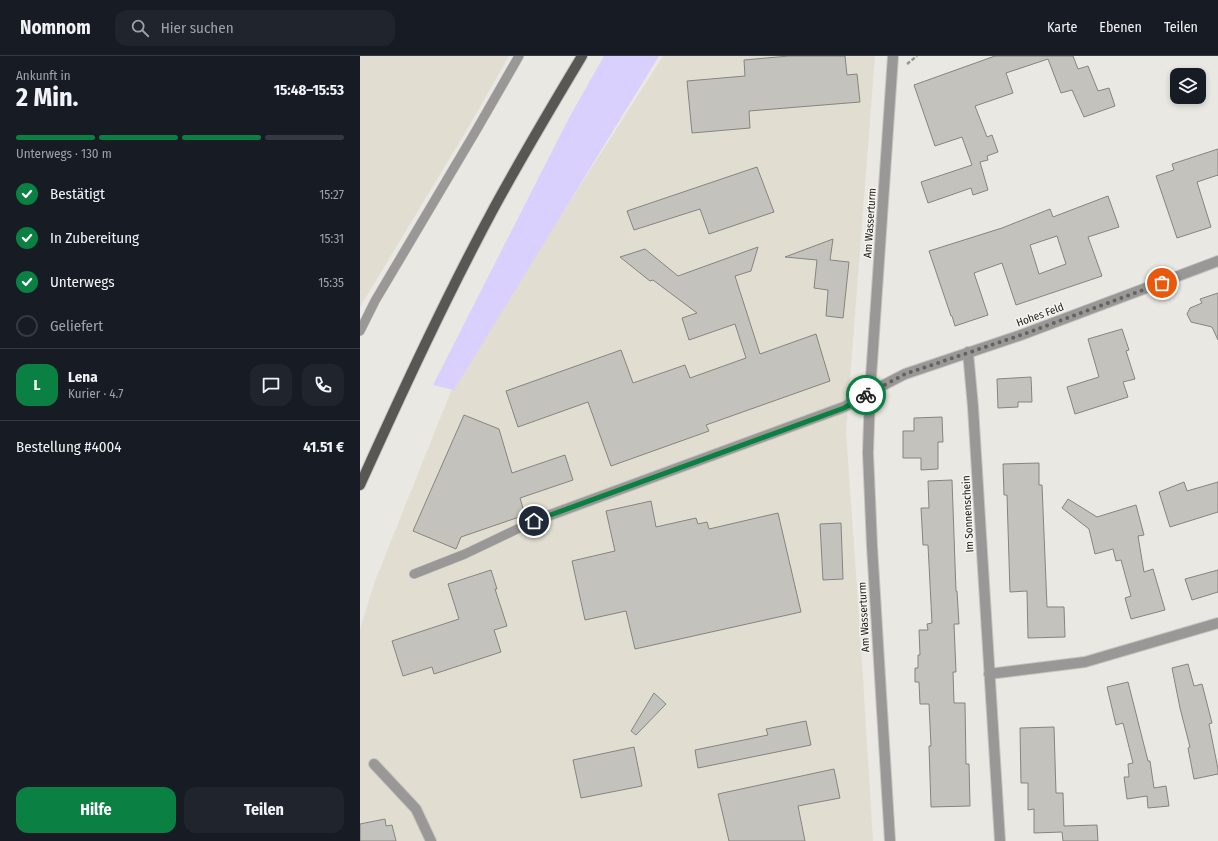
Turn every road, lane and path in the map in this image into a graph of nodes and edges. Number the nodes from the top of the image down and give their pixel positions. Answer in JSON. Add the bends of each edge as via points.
{"nodes":[{"id":1,"x":519,"y":56,"type":"edge"},
{"id":2,"x":582,"y":56,"type":"edge"},
{"id":3,"x":893,"y":56,"type":"edge"},
{"id":4,"x":1218,"y":261,"type":"edge"},
{"id":5,"x":360,"y":331,"type":"edge"},
{"id":6,"x":968,"y":352,"type":"junction"},
{"id":7,"x":870,"y":392,"type":"junction"},
{"id":8,"x":360,"y":484,"type":"edge"},
{"id":9,"x":534,"y":521,"type":"joint"},
{"id":10,"x":414,"y":574,"type":"dead end"},
{"id":11,"x":1218,"y":623,"type":"edge"},
{"id":12,"x":989,"y":674,"type":"junction"},
{"id":13,"x":374,"y":764,"type":"dead end"},
{"id":14,"x":431,"y":841,"type":"edge"},
{"id":15,"x":890,"y":841,"type":"edge"},
{"id":16,"x":1000,"y":841,"type":"edge"}],
"edges":[{"from":1,"to":5,"type":"lane","via":[[375,301]]},
{"from":2,"to":8,"type":"main road","via":[[496,206],[446,300]]},
{"from":3,"to":7,"type":"street","name":"Am Wasserturm"},
{"from":4,"to":6,"type":"street","name":"Hohes Feld"},
{"from":6,"to":7,"type":"street","name":"Hohes Feld","via":[[905,374]]},
{"from":6,"to":12,"type":"street","name":"Im Sonnenschein","via":[[974,407]]},
{"from":7,"to":9,"type":"street","via":[[844,408]]},
{"from":7,"to":15,"type":"street","name":"Am Wasserturm","via":[[868,453]]},
{"from":9,"to":10,"type":"lane","via":[[465,554]]},
{"from":11,"to":12,"type":"street","via":[[1085,662]]},
{"from":12,"to":16,"type":"street","name":"Im Sonnenschein"},
{"from":13,"to":14,"type":"street","via":[[416,809]]}]}
